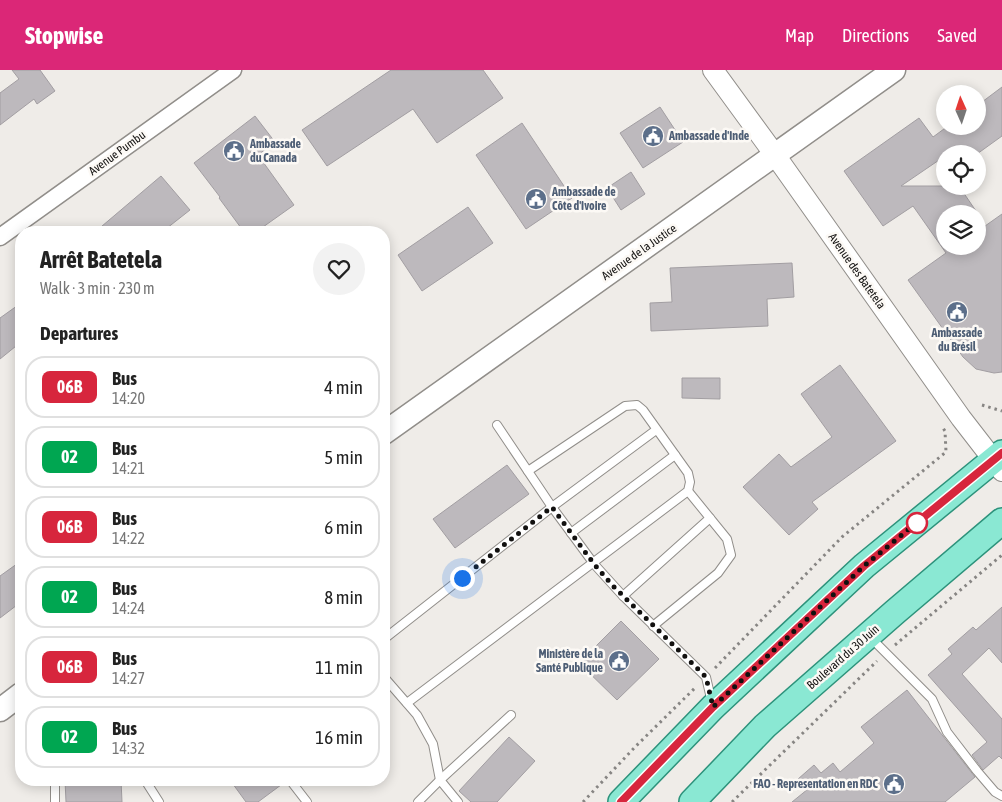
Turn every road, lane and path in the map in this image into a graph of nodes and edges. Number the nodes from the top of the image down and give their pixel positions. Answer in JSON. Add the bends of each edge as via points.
{"nodes":[{"id":1,"x":233,"y":70,"type":"edge"},
{"id":2,"x":713,"y":70,"type":"edge"},
{"id":3,"x":894,"y":70,"type":"edge"},
{"id":4,"x":775,"y":155,"type":"junction"},
{"id":5,"x":15,"y":226,"type":"edge"},
{"id":6,"x":15,"y":226,"type":"edge"},
{"id":7,"x":0,"y":237,"type":"edge"},
{"id":8,"x":982,"y":405,"type":"dead end"},
{"id":9,"x":1002,"y":411,"type":"edge"},
{"id":10,"x":940,"y":424,"type":"dead end"},
{"id":11,"x":497,"y":425,"type":"dead end"},
{"id":12,"x":390,"y":429,"type":"edge"},
{"id":13,"x":656,"y":430,"type":"junction"},
{"id":14,"x":675,"y":455,"type":"junction"},
{"id":15,"x":999,"y":461,"type":"edge"},
{"id":16,"x":528,"y":471,"type":"junction"},
{"id":17,"x":688,"y":491,"type":"junction"},
{"id":18,"x":552,"y":507,"type":"junction"},
{"id":19,"x":710,"y":518,"type":"junction"},
{"id":20,"x":1002,"y":521,"type":"edge"},
{"id":21,"x":571,"y":532,"type":"junction"},
{"id":22,"x":1002,"y":556,"type":"edge"},
{"id":23,"x":594,"y":564,"type":"junction"},
{"id":24,"x":623,"y":596,"type":"junction"},
{"id":25,"x":653,"y":626,"type":"junction"},
{"id":26,"x":390,"y":634,"type":"edge"},
{"id":27,"x":868,"y":635,"type":"junction"},
{"id":28,"x":886,"y":652,"type":"junction"},
{"id":29,"x":706,"y":677,"type":"junction"},
{"id":30,"x":390,"y":683,"type":"edge"},
{"id":31,"x":15,"y":699,"type":"edge"},
{"id":32,"x":407,"y":704,"type":"junction"},
{"id":33,"x":713,"y":707,"type":"junction"},
{"id":34,"x":0,"y":710,"type":"edge"},
{"id":35,"x":511,"y":715,"type":"dead end"},
{"id":36,"x":440,"y":780,"type":"junction"},
{"id":37,"x":55,"y":786,"type":"edge"},
{"id":38,"x":149,"y":786,"type":"edge"},
{"id":39,"x":295,"y":786,"type":"edge"},
{"id":40,"x":1002,"y":796,"type":"edge"},
{"id":41,"x":56,"y":802,"type":"edge"},
{"id":42,"x":159,"y":802,"type":"edge"},
{"id":43,"x":307,"y":802,"type":"edge"},
{"id":44,"x":418,"y":802,"type":"edge"},
{"id":45,"x":458,"y":802,"type":"edge"},
{"id":46,"x":583,"y":802,"type":"edge"},
{"id":47,"x":621,"y":802,"type":"edge"},
{"id":48,"x":692,"y":802,"type":"edge"},
{"id":49,"x":732,"y":802,"type":"edge"}],
"edges":[{"from":1,"to":5,"type":"street","name":"Avenue Pumbu"},
{"from":2,"to":4,"type":"street","name":"Avenue des Batetela"},
{"from":3,"to":4,"type":"main road","name":"Avenue de la Justice"},
{"from":4,"to":12,"type":"main road","name":"Avenue de la Justice"},
{"from":4,"to":15,"type":"street","name":"Avenue des Batetela","via":[[961,418]]},
{"from":6,"to":7,"type":"street","name":"Avenue Pumbu"},
{"from":8,"to":9,"type":"path"},
{"from":10,"to":29,"type":"path","via":[[945,431],[946,452],[842,537]]},
{"from":11,"to":16,"type":"lane"},
{"from":13,"to":14,"type":"lane"},
{"from":13,"to":16,"type":"lane","via":[[637,404],[625,406]]},
{"from":13,"to":18,"type":"lane"},
{"from":14,"to":17,"type":"lane","via":[[688,473]]},
{"from":14,"to":21,"type":"lane"},
{"from":15,"to":33,"type":"main road","via":[[864,566]]},
{"from":16,"to":18,"type":"lane"},
{"from":17,"to":19,"type":"lane"},
{"from":17,"to":23,"type":"lane"},
{"from":18,"to":21,"type":"lane"},
{"from":18,"to":26,"type":"lane"},
{"from":19,"to":24,"type":"lane"},
{"from":19,"to":25,"type":"lane","via":[[727,539],[731,556],[718,574]]},
{"from":20,"to":27,"type":"main road","name":"Boulevard du 30 Juin"},
{"from":21,"to":23,"type":"lane"},
{"from":22,"to":28,"type":"path"},
{"from":23,"to":24,"type":"lane"},
{"from":23,"to":32,"type":"lane"},
{"from":24,"to":25,"type":"lane"},
{"from":25,"to":29,"type":"lane"},
{"from":27,"to":28,"type":"lane"},
{"from":27,"to":48,"type":"main road","name":"Boulevard du 30 Juin","via":[[765,726]]},
{"from":28,"to":40,"type":"lane","via":[[932,699],[947,732],[995,792]]},
{"from":28,"to":49,"type":"path"},
{"from":29,"to":33,"type":"lane"},
{"from":29,"to":46,"type":"path"},
{"from":30,"to":32,"type":"lane"},
{"from":31,"to":34,"type":"main road"},
{"from":32,"to":36,"type":"lane","via":[[417,715],[432,744]]},
{"from":33,"to":47,"type":"main road"},
{"from":35,"to":36,"type":"lane"},
{"from":36,"to":44,"type":"lane"},
{"from":36,"to":45,"type":"lane"},
{"from":37,"to":41,"type":"lane"},
{"from":38,"to":42,"type":"lane"},
{"from":39,"to":43,"type":"lane"}]}
